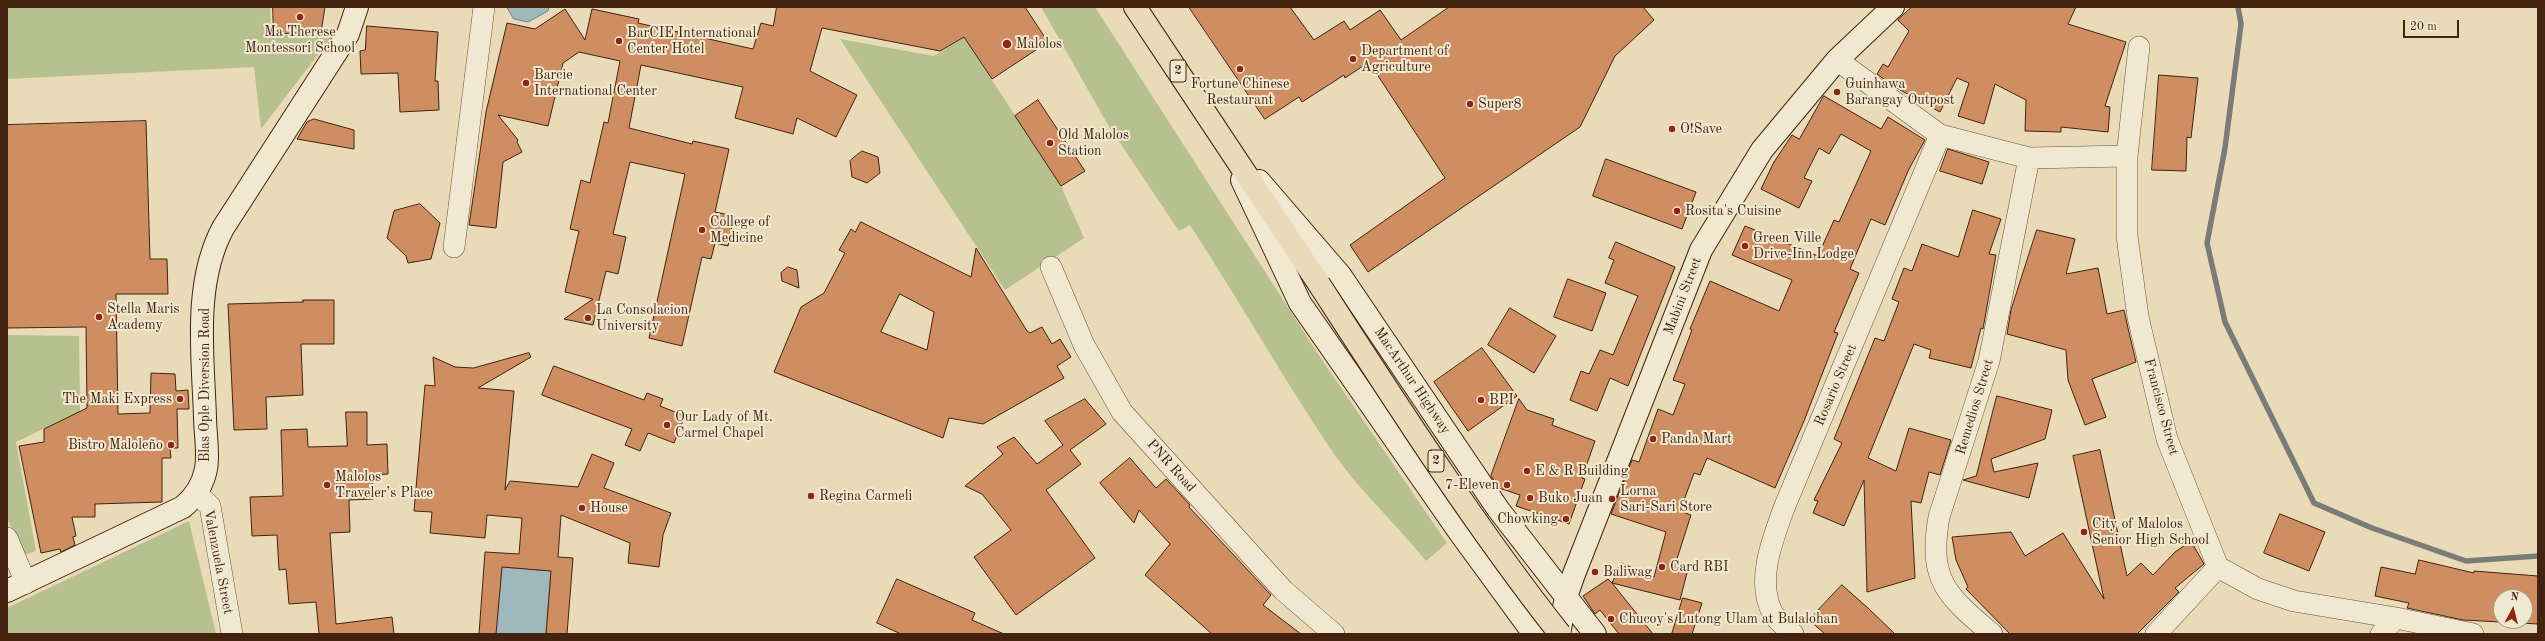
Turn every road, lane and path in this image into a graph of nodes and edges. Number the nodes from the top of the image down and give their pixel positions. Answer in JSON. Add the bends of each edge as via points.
{"nodes":[{"id":1,"x":357,"y":7,"type":"edge"},
{"id":2,"x":484,"y":7,"type":"edge"},
{"id":3,"x":1135,"y":7,"type":"edge"},
{"id":4,"x":1893,"y":7,"type":"edge"},
{"id":5,"x":2139,"y":47,"type":"dead end"},
{"id":6,"x":1837,"y":60,"type":"junction"},
{"id":7,"x":1940,"y":135,"type":"junction"},
{"id":8,"x":1220,"y":136,"type":"junction"},
{"id":9,"x":2127,"y":156,"type":"junction"},
{"id":10,"x":2029,"y":158,"type":"junction"},
{"id":11,"x":454,"y":247,"type":"dead end"},
{"id":12,"x":1051,"y":267,"type":"dead end"},
{"id":13,"x":196,"y":493,"type":"junction"},
{"id":14,"x":7,"y":538,"type":"edge"},
{"id":15,"x":2218,"y":567,"type":"junction"},
{"id":16,"x":26,"y":582,"type":"junction"},
{"id":17,"x":7,"y":592,"type":"edge"},
{"id":18,"x":1566,"y":597,"type":"junction"},
{"id":19,"x":2396,"y":618,"type":"junction"},
{"id":20,"x":232,"y":634,"type":"edge"},
{"id":21,"x":1334,"y":634,"type":"edge"},
{"id":22,"x":1534,"y":634,"type":"edge"},
{"id":23,"x":1559,"y":634,"type":"edge"},
{"id":24,"x":1595,"y":634,"type":"edge"},
{"id":25,"x":1793,"y":634,"type":"edge"},
{"id":26,"x":1992,"y":634,"type":"edge"},
{"id":27,"x":2156,"y":634,"type":"edge"},
{"id":28,"x":2381,"y":634,"type":"edge"},
{"id":29,"x":2473,"y":634,"type":"edge"}],
"edges":[{"from":1,"to":13,"type":"main road","name":"Blas Ople Diversion Road","via":[[348,34],[223,228],[211,256],[206,277],[202,346],[206,468]]},
{"from":2,"to":11,"type":"street"},
{"from":3,"to":8,"type":"highway","name":"MacArthur Highway","number":"2"},
{"from":4,"to":6,"type":"main road","name":"Mabini Street"},
{"from":5,"to":9,"type":"street","name":"Francisco Street"},
{"from":6,"to":7,"type":"street"},
{"from":6,"to":18,"type":"main road","name":"Mabini Street","via":[[1762,150],[1701,250]]},
{"from":7,"to":10,"type":"street"},
{"from":7,"to":25,"type":"street","name":"Rosario Street","via":[[1784,508],[1770,549],[1766,587],[1772,612]]},
{"from":8,"to":18,"type":"main road","name":"MacArthur Highway","via":[[1340,274],[1498,509]]},
{"from":8,"to":22,"type":"main road","name":"MacArthur Highway","via":[[1300,302],[1460,533]]},
{"from":8,"to":23,"type":"highway","name":"MacArthur Highway","number":"2","bridge":true,"via":[[1510,571]]},
{"from":9,"to":10,"type":"street"},
{"from":9,"to":15,"type":"street","name":"Francisco Street","via":[[2127,236],[2138,317],[2167,439]]},
{"from":10,"to":26,"type":"street","name":"Remedios Street","via":[[1989,361],[1961,455],[1942,505],[1934,542],[1936,567],[1945,589],[1961,608]]},
{"from":12,"to":21,"type":"street","name":"PNR Road","via":[[1084,345],[1122,412],[1283,590]]},
{"from":13,"to":16,"type":"main road","name":"Blas Ople Diversion Road","via":[[183,506]]},
{"from":13,"to":20,"type":"street","name":"Valenzuela Street","via":[[210,506]]},
{"from":14,"to":16,"type":"street"},
{"from":15,"to":19,"type":"street","via":[[2258,589],[2294,602]]},
{"from":15,"to":27,"type":"street"},
{"from":16,"to":17,"type":"main road","name":"Blas Ople Diversion Road"},
{"from":18,"to":23,"type":"main road","name":"Mabini Street"},
{"from":18,"to":24,"type":"main road","name":"MacArthur Highway"},
{"from":19,"to":28,"type":"street"},
{"from":19,"to":29,"type":"street"}]}
